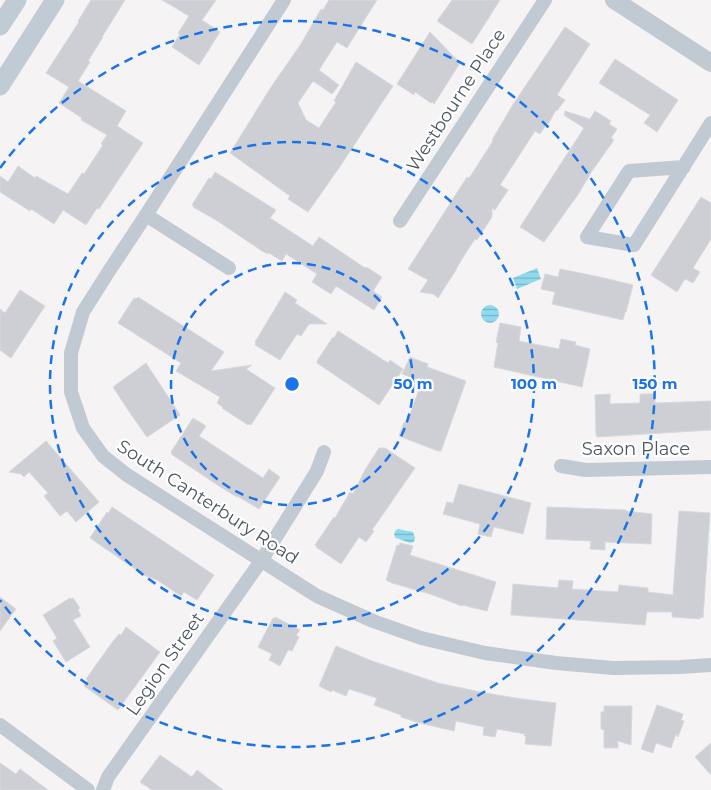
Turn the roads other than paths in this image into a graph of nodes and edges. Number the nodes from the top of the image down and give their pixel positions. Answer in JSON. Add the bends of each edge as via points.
{"nodes":[{"id":1,"x":17,"y":0,"type":"edge"},
{"id":2,"x":55,"y":0,"type":"edge"},
{"id":3,"x":284,"y":0,"type":"edge"},
{"id":4,"x":545,"y":0,"type":"edge"},
{"id":5,"x":627,"y":3,"type":"edge"},
{"id":6,"x":0,"y":26,"type":"edge"},
{"id":7,"x":711,"y":63,"type":"edge"},
{"id":8,"x":0,"y":86,"type":"edge"},
{"id":9,"x":711,"y":123,"type":"edge"},
{"id":10,"x":684,"y":167,"type":"junction"},
{"id":11,"x":146,"y":215,"type":"junction"},
{"id":12,"x":400,"y":220,"type":"dead end"},
{"id":13,"x":229,"y":268,"type":"dead end"},
{"id":14,"x":324,"y":452,"type":"dead end"},
{"id":15,"x":561,"y":466,"type":"dead end"},
{"id":16,"x":711,"y":468,"type":"edge"},
{"id":17,"x":261,"y":561,"type":"junction"},
{"id":18,"x":711,"y":665,"type":"edge"},
{"id":19,"x":0,"y":725,"type":"edge"},
{"id":20,"x":88,"y":790,"type":"edge"},
{"id":21,"x":103,"y":790,"type":"edge"}],
"edges":[{"from":1,"to":6,"type":"main road"},
{"from":2,"to":8,"type":"main road"},
{"from":3,"to":11,"type":"street","name":"South Canterbury Road"},
{"from":4,"to":12,"type":"street","name":"Westbourne Place"},
{"from":5,"to":7,"type":"street"},
{"from":9,"to":10,"type":"street"},
{"from":10,"to":10,"type":"street","via":[[629,171],[587,238],[634,245]]},
{"from":11,"to":13,"type":"street"},
{"from":11,"to":17,"type":"street","name":"South Canterbury Road","via":[[84,312],[71,352],[71,392],[83,428],[103,456],[127,475]]},
{"from":14,"to":17,"type":"street","name":"Legion Street","via":[[317,471]]},
{"from":15,"to":16,"type":"street","name":"Saxon Place","via":[[586,470]]},
{"from":17,"to":18,"type":"street","name":"South Canterbury Road","via":[[317,596],[373,621],[421,638],[476,651],[613,668]]},
{"from":17,"to":21,"type":"street","name":"Legion Street","via":[[108,777]]},
{"from":19,"to":20,"type":"street"}]}
